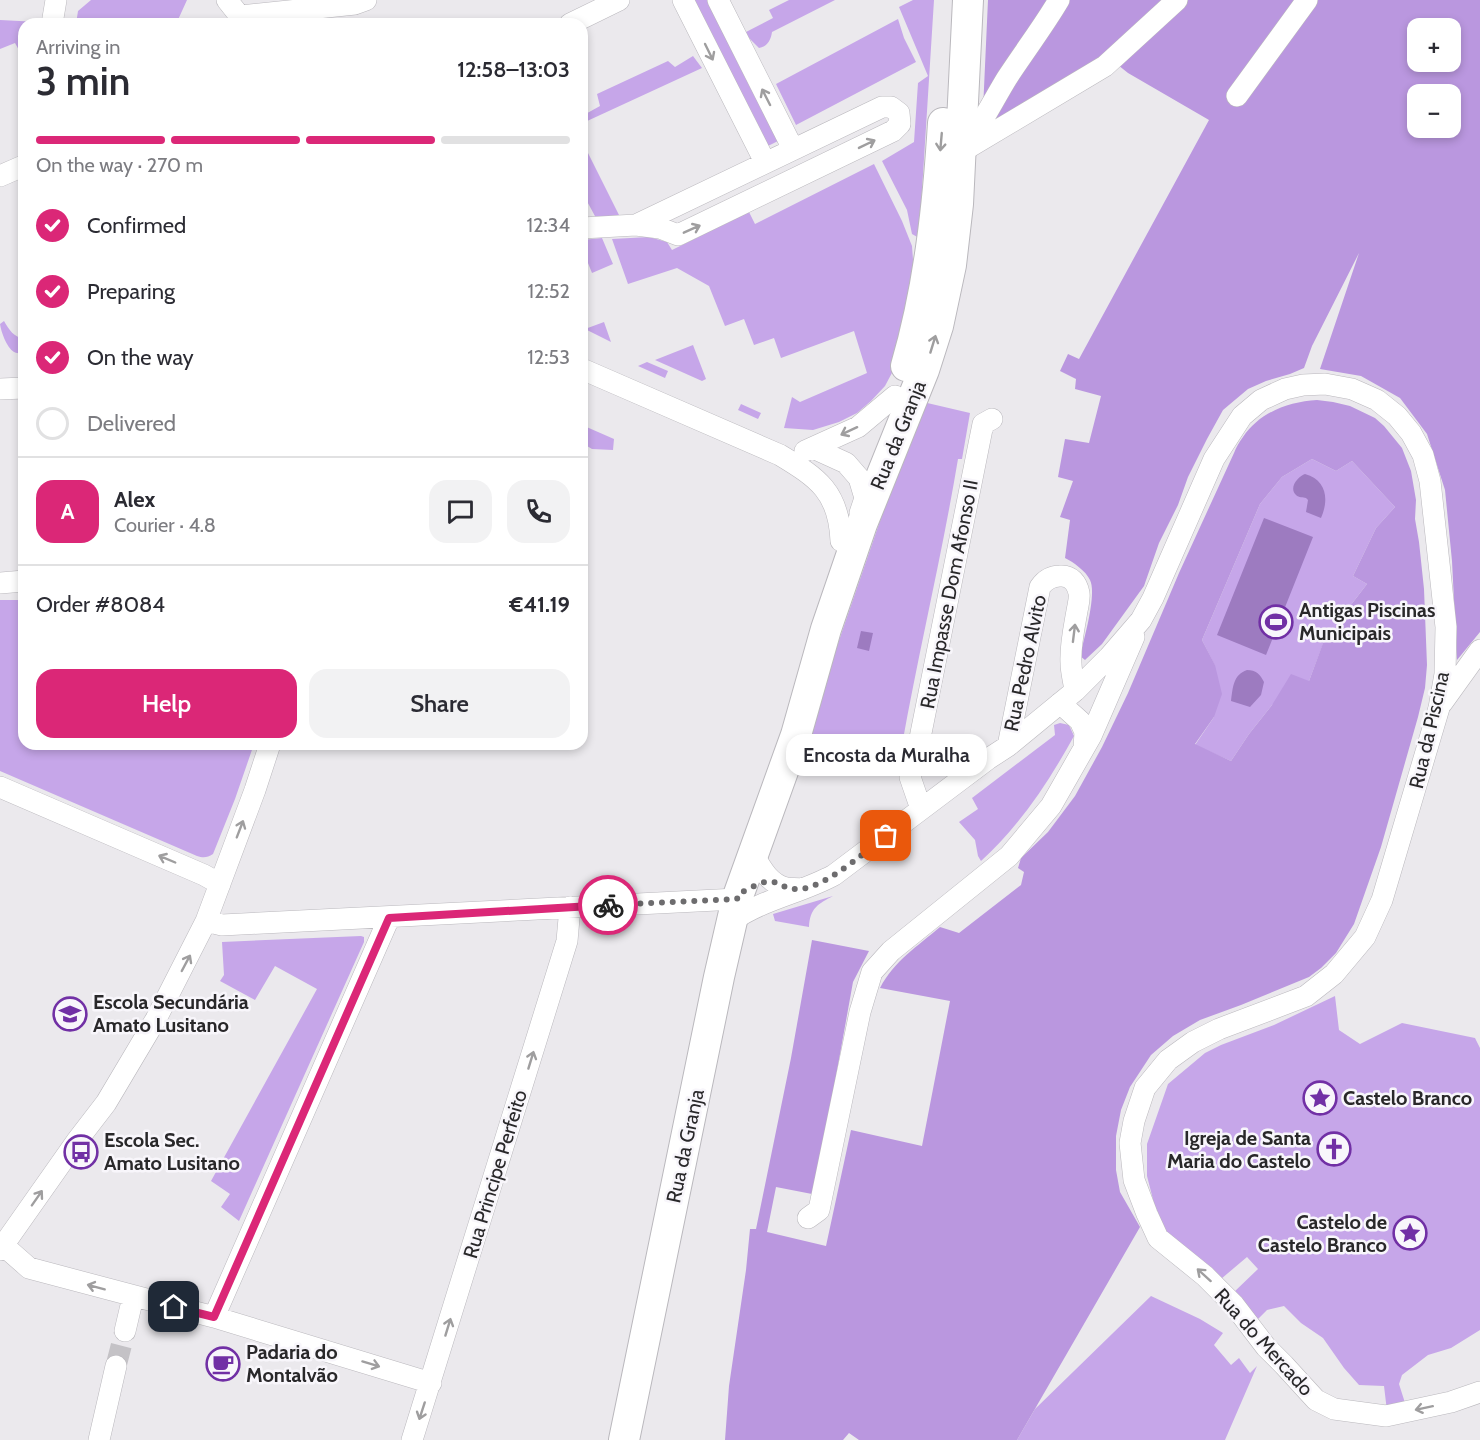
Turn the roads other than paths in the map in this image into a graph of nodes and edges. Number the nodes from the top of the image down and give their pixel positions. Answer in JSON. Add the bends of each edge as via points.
{"nodes":[{"id":1,"x":56,"y":0,"type":"edge"},
{"id":2,"x":366,"y":0,"type":"edge"},
{"id":3,"x":619,"y":0,"type":"edge"},
{"id":4,"x":683,"y":0,"type":"edge"},
{"id":5,"x":718,"y":0,"type":"edge"},
{"id":6,"x":948,"y":0,"type":"edge"},
{"id":7,"x":968,"y":0,"type":"edge"},
{"id":8,"x":1059,"y":0,"type":"edge"},
{"id":9,"x":1178,"y":0,"type":"edge"},
{"id":10,"x":1306,"y":0,"type":"edge"},
{"id":11,"x":238,"y":13,"type":"edge"},
{"id":12,"x":53,"y":18,"type":"edge"},
{"id":13,"x":582,"y":18,"type":"edge"},
{"id":14,"x":1237,"y":96,"type":"dead end"},
{"id":15,"x":793,"y":149,"type":"junction"},
{"id":16,"x":961,"y":152,"type":"junction"},
{"id":17,"x":765,"y":162,"type":"junction"},
{"id":18,"x":18,"y":169,"type":"edge"},
{"id":19,"x":0,"y":176,"type":"edge"},
{"id":20,"x":636,"y":225,"type":"junction"},
{"id":21,"x":588,"y":228,"type":"edge"},
{"id":22,"x":588,"y":372,"type":"edge"},
{"id":23,"x":18,"y":388,"type":"edge"},
{"id":24,"x":0,"y":389,"type":"edge"},
{"id":25,"x":895,"y":396,"type":"junction"},
{"id":26,"x":992,"y":419,"type":"dead end"},
{"id":27,"x":813,"y":448,"type":"junction"},
{"id":28,"x":780,"y":455,"type":"junction"},
{"id":29,"x":872,"y":480,"type":"junction"},
{"id":30,"x":822,"y":486,"type":"junction"},
{"id":31,"x":841,"y":541,"type":"junction"},
{"id":32,"x":18,"y":582,"type":"edge"},
{"id":33,"x":0,"y":583,"type":"edge"},
{"id":34,"x":1141,"y":620,"type":"junction"},
{"id":35,"x":1480,"y":650,"type":"edge"},
{"id":36,"x":1068,"y":697,"type":"junction"},
{"id":37,"x":1439,"y":708,"type":"junction"},
{"id":38,"x":1008,"y":746,"type":"junction"},
{"id":39,"x":1084,"y":748,"type":"junction"},
{"id":40,"x":268,"y":750,"type":"edge"},
{"id":41,"x":0,"y":787,"type":"edge"},
{"id":42,"x":921,"y":809,"type":"junction"},
{"id":43,"x":753,"y":854,"type":"junction"},
{"id":44,"x":772,"y":881,"type":"junction"},
{"id":45,"x":220,"y":884,"type":"junction"},
{"id":46,"x":802,"y":889,"type":"junction"},
{"id":47,"x":736,"y":904,"type":"junction"},
{"id":48,"x":570,"y":907,"type":"junction"},
{"id":49,"x":389,"y":918,"type":"junction"},
{"id":50,"x":206,"y":921,"type":"junction"},
{"id":51,"x":1146,"y":1214,"type":"joint"},
{"id":52,"x":808,"y":1218,"type":"dead end"},
{"id":53,"x":2,"y":1248,"type":"edge"},
{"id":54,"x":133,"y":1297,"type":"junction"},
{"id":55,"x":214,"y":1317,"type":"junction"},
{"id":56,"x":124,"y":1330,"type":"tunnel mouth"},
{"id":57,"x":116,"y":1366,"type":"tunnel mouth"},
{"id":58,"x":431,"y":1383,"type":"junction"},
{"id":59,"x":1480,"y":1392,"type":"edge"},
{"id":60,"x":99,"y":1440,"type":"edge"},
{"id":61,"x":412,"y":1440,"type":"edge"},
{"id":62,"x":624,"y":1440,"type":"edge"}],
"edges":[{"from":1,"to":12,"type":"street"},
{"from":2,"to":11,"type":"street"},
{"from":3,"to":13,"type":"street"},
{"from":4,"to":17,"type":"street","one_way":true},
{"from":15,"to":5,"type":"street","one_way":true},
{"from":6,"to":25,"type":"main road","name":"Rua da Granja","one_way":true,"via":[[947,70],[928,270],[908,362]]},
{"from":7,"to":16,"type":"main road","name":"Rua da Granja"},
{"from":8,"to":16,"type":"street"},
{"from":9,"to":16,"type":"street","via":[[1106,66]]},
{"from":10,"to":14,"type":"street"},
{"from":15,"to":17,"type":"street"},
{"from":20,"to":15,"type":"street","one_way":true,"via":[[678,235],[690,230],[893,131],[900,124],[899,113],[882,106]]},
{"from":29,"to":16,"type":"main road","name":"Rua da Granja","one_way":true,"via":[[924,370],[938,326],[952,255]]},
{"from":17,"to":20,"type":"street"},
{"from":18,"to":19,"type":"street"},
{"from":20,"to":21,"type":"street"},
{"from":22,"to":28,"type":"street"},
{"from":23,"to":24,"type":"street"},
{"from":25,"to":27,"type":"street","one_way":true,"via":[[858,427]]},
{"from":25,"to":29,"type":"main road","name":"Rua da Granja"},
{"from":26,"to":42,"type":"street","name":"Rua Impasse Dom Afonso II","via":[[983,424],[910,777]]},
{"from":27,"to":28,"type":"street"},
{"from":27,"to":29,"type":"street","via":[[846,463],[859,478]]},
{"from":28,"to":30,"type":"street","via":[[811,474]]},
{"from":29,"to":30,"type":"street","via":[[841,488]]},
{"from":29,"to":31,"type":"main road","name":"Rua da Granja"},
{"from":29,"to":43,"type":"main road","name":"Rua da Granja","via":[[796,735]]},
{"from":30,"to":31,"type":"street","via":[[835,507]]},
{"from":31,"to":43,"type":"main road","name":"Rua da Granja","via":[[758,807]]},
{"from":32,"to":33,"type":"street"},
{"from":34,"to":36,"type":"street","name":"Rua da Piscina"},
{"from":34,"to":37,"type":"street","name":"Rua da Piscina","via":[[1214,459],[1242,416],[1285,389],[1325,384],[1352,389],[1377,400],[1397,416],[1423,455],[1435,513],[1446,627],[1445,674]]},
{"from":34,"to":39,"type":"street"},
{"from":35,"to":37,"type":"street"},
{"from":36,"to":38,"type":"street","name":"Rua da Piscina"},
{"from":36,"to":38,"type":"street","name":"Rua Pedro Alvito","one_way":true,"via":[[1080,596],[1073,579],[1061,576],[1052,577],[1040,587]]},
{"from":36,"to":39,"type":"street","via":[[1085,732]]},
{"from":37,"to":51,"type":"street","name":"Rua da Piscina","via":[[1382,900],[1365,937],[1335,974],[1305,996],[1192,1042],[1168,1060],[1145,1088],[1130,1143],[1134,1180]]},
{"from":38,"to":42,"type":"street","name":"Rua da Piscina"},
{"from":39,"to":52,"type":"street","via":[[1051,806],[1009,856],[891,951],[872,972],[860,1011],[819,1210]]},
{"from":45,"to":40,"type":"street","one_way":true},
{"from":45,"to":41,"type":"street","one_way":true},
{"from":42,"to":46,"type":"street","name":"Rua da Piscina","via":[[834,875]]},
{"from":43,"to":44,"type":"street"},
{"from":43,"to":47,"type":"main road","name":"Rua da Granja"},
{"from":44,"to":46,"type":"street","via":[[786,888]]},
{"from":44,"to":47,"type":"street","via":[[760,884]]},
{"from":45,"to":50,"type":"street"},
{"from":46,"to":47,"type":"street","name":"Rua da Piscina","via":[[748,910]]},
{"from":47,"to":48,"type":"street"},
{"from":47,"to":62,"type":"main road","name":"Rua da Granja"},
{"from":48,"to":49,"type":"street"},
{"from":58,"to":48,"type":"street","name":"Rua Principe Perfeito","one_way":true,"via":[[567,941]]},
{"from":49,"to":50,"type":"street","via":[[222,925]]},
{"from":49,"to":55,"type":"street"},
{"from":53,"to":50,"type":"street","one_way":true,"via":[[106,1103],[156,1019]]},
{"from":59,"to":51,"type":"street","name":"Rua do Mercado","one_way":true,"via":[[1386,1416],[1334,1409],[1316,1400],[1266,1347],[1234,1305],[1158,1238]]},
{"from":54,"to":53,"type":"street","one_way":true,"via":[[29,1268]]},
{"from":54,"to":55,"type":"street"},
{"from":54,"to":56,"type":"street"},
{"from":55,"to":58,"type":"street","one_way":true},
{"from":57,"to":60,"type":"street"},
{"from":58,"to":61,"type":"street","name":"Rua Principe Perfeito","one_way":true}]}
